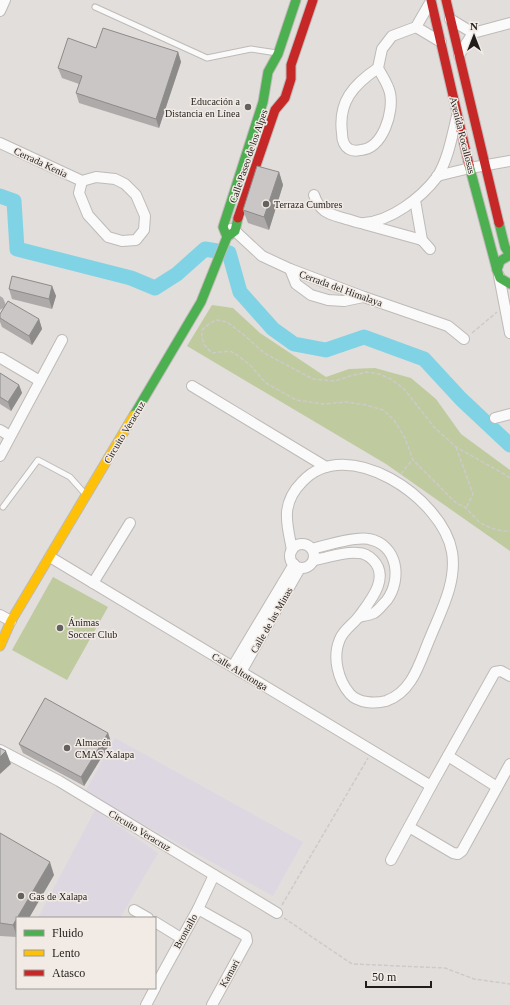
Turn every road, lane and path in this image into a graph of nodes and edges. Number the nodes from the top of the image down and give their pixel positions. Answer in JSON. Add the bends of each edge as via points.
{"nodes":[{"id":1,"x":5,"y":0,"type":"edge"},
{"id":2,"x":296,"y":0,"type":"edge"},
{"id":3,"x":313,"y":0,"type":"edge"},
{"id":4,"x":446,"y":0,"type":"edge"},
{"id":5,"x":431,"y":1,"type":"edge"},
{"id":6,"x":95,"y":7,"type":"dead end"},
{"id":7,"x":0,"y":12,"type":"edge"},
{"id":8,"x":450,"y":19,"type":"junction"},
{"id":9,"x":510,"y":23,"type":"edge"},
{"id":10,"x":416,"y":27,"type":"junction"},
{"id":11,"x":473,"y":33,"type":"junction"},
{"id":12,"x":441,"y":42,"type":"junction"},
{"id":13,"x":459,"y":55,"type":"junction"},
{"id":14,"x":276,"y":57,"type":"junction"},
{"id":15,"x":291,"y":65,"type":"junction"},
{"id":16,"x":378,"y":68,"type":"junction"},
{"id":17,"x":466,"y":84,"type":"junction"},
{"id":18,"x":451,"y":87,"type":"junction"},
{"id":19,"x":457,"y":114,"type":"junction"},
{"id":20,"x":0,"y":143,"type":"edge"},
{"id":21,"x":510,"y":161,"type":"edge"},
{"id":22,"x":486,"y":166,"type":"junction"},
{"id":23,"x":470,"y":168,"type":"junction"},
{"id":24,"x":437,"y":176,"type":"junction"},
{"id":25,"x":82,"y":181,"type":"junction"},
{"id":26,"x":314,"y":195,"type":"dead end"},
{"id":27,"x":415,"y":200,"type":"junction"},
{"id":28,"x":363,"y":224,"type":"junction"},
{"id":29,"x":223,"y":227,"type":"junction"},
{"id":30,"x":235,"y":231,"type":"junction"},
{"id":31,"x":225,"y":240,"type":"junction"},
{"id":32,"x":422,"y":240,"type":"junction"},
{"id":33,"x":430,"y":249,"type":"dead end"},
{"id":34,"x":510,"y":255,"type":"edge"},
{"id":35,"x":290,"y":269,"type":"junction"},
{"id":36,"x":498,"y":273,"type":"junction"},
{"id":37,"x":510,"y":284,"type":"edge"},
{"id":38,"x":364,"y":297,"type":"junction"},
{"id":39,"x":504,"y":306,"type":"junction"},
{"id":40,"x":510,"y":329,"type":"edge"},
{"id":41,"x":464,"y":339,"type":"joint"},
{"id":42,"x":62,"y":340,"type":"dead end"},
{"id":43,"x":1,"y":358,"type":"edge"},
{"id":44,"x":40,"y":381,"type":"junction"},
{"id":45,"x":192,"y":386,"type":"dead end"},
{"id":46,"x":510,"y":414,"type":"edge"},
{"id":47,"x":495,"y":418,"type":"dead end"},
{"id":48,"x":0,"y":430,"type":"edge"},
{"id":49,"x":10,"y":436,"type":"junction"},
{"id":50,"x":456,"y":447,"type":"junction"},
{"id":51,"x":0,"y":456,"type":"edge"},
{"id":52,"x":412,"y":460,"type":"junction"},
{"id":53,"x":326,"y":467,"type":"junction"},
{"id":54,"x":510,"y":478,"type":"edge"},
{"id":55,"x":395,"y":482,"type":"junction"},
{"id":56,"x":86,"y":495,"type":"junction"},
{"id":57,"x":3,"y":507,"type":"dead end"},
{"id":58,"x":466,"y":508,"type":"junction"},
{"id":59,"x":130,"y":523,"type":"dead end"},
{"id":60,"x":510,"y":531,"type":"edge"},
{"id":61,"x":296,"y":547,"type":"junction"},
{"id":62,"x":312,"y":549,"type":"junction"},
{"id":63,"x":50,"y":557,"type":"junction"},
{"id":64,"x":314,"y":560,"type":"junction"},
{"id":65,"x":297,"y":566,"type":"junction"},
{"id":66,"x":93,"y":583,"type":"junction"},
{"id":67,"x":0,"y":614,"type":"edge"},
{"id":68,"x":359,"y":617,"type":"junction"},
{"id":69,"x":11,"y":621,"type":"junction"},
{"id":70,"x":0,"y":627,"type":"edge"},
{"id":71,"x":0,"y":646,"type":"edge"},
{"id":72,"x":237,"y":669,"type":"junction"},
{"id":73,"x":510,"y":676,"type":"edge"},
{"id":74,"x":0,"y":750,"type":"edge"},
{"id":75,"x":373,"y":750,"type":"junction"},
{"id":76,"x":448,"y":756,"type":"junction"},
{"id":77,"x":510,"y":764,"type":"edge"},
{"id":78,"x":431,"y":786,"type":"junction"},
{"id":79,"x":497,"y":787,"type":"junction"},
{"id":80,"x":409,"y":827,"type":"junction"},
{"id":81,"x":391,"y":860,"type":"dead end"},
{"id":82,"x":214,"y":875,"type":"junction"},
{"id":83,"x":198,"y":909,"type":"junction"},
{"id":84,"x":134,"y":910,"type":"dead end"},
{"id":85,"x":277,"y":913,"type":"junction"},
{"id":86,"x":146,"y":917,"type":"edge"},
{"id":87,"x":156,"y":923,"type":"edge"},
{"id":88,"x":181,"y":938,"type":"junction"},
{"id":89,"x":156,"y":984,"type":"edge"},
{"id":90,"x":510,"y":984,"type":"edge"},
{"id":91,"x":154,"y":989,"type":"edge"},
{"id":92,"x":146,"y":1005,"type":"edge"},
{"id":93,"x":212,"y":1005,"type":"edge"}],
"edges":[{"from":1,"to":7,"type":"street"},
{"from":2,"to":14,"type":"street","name":"Calle Paseo de los Alpes"},
{"from":3,"to":15,"type":"street","name":"Calle Paseo de los Alpes"},
{"from":4,"to":8,"type":"street","name":"Avenida Rocallosas"},
{"from":5,"to":10,"type":"street"},
{"from":5,"to":12,"type":"street","name":"Avenida Rocallosas"},
{"from":6,"to":14,"type":"lane","via":[[207,58],[251,49]]},
{"from":8,"to":11,"type":"street"},
{"from":8,"to":13,"type":"street","name":"Avenida Rocallosas"},
{"from":9,"to":11,"type":"street"},
{"from":10,"to":12,"type":"street"},
{"from":10,"to":16,"type":"street","via":[[392,36],[382,50]]},
{"from":11,"to":13,"type":"street"},
{"from":12,"to":18,"type":"street","name":"Avenida Rocallosas"},
{"from":13,"to":17,"type":"street","name":"Avenida Rocallosas"},
{"from":14,"to":15,"type":"street"},
{"from":14,"to":29,"type":"street","name":"Calle Paseo de los Alpes","via":[[268,72],[263,102]]},
{"from":15,"to":30,"type":"street","name":"Calle Paseo de los Alpes","via":[[291,79],[285,98],[275,110]]},
{"from":16,"to":16,"type":"street","via":[[355,86],[345,101],[341,127],[343,141],[349,149],[367,150],[378,140],[387,125],[391,110],[390,93]]},
{"from":17,"to":18,"type":"street"},
{"from":17,"to":22,"type":"street","name":"Avenida Rocallosas"},
{"from":18,"to":19,"type":"street","name":"Avenida Rocallosas"},
{"from":19,"to":23,"type":"street","name":"Avenida Rocallosas"},
{"from":19,"to":24,"type":"street","via":[[446,158]]},
{"from":20,"to":25,"type":"street","name":"Cerrada Kenia"},
{"from":21,"to":22,"type":"street"},
{"from":22,"to":23,"type":"street"},
{"from":22,"to":34,"type":"street","name":"Avenida Rocallosas","via":[[505,246]]},
{"from":23,"to":24,"type":"street"},
{"from":23,"to":36,"type":"street","name":"Avenida Rocallosas"},
{"from":24,"to":27,"type":"street"},
{"from":25,"to":25,"type":"street","via":[[80,193],[88,216],[108,237],[122,241],[136,240],[144,230],[146,216],[136,195],[125,184],[115,179],[96,177]]},
{"from":26,"to":28,"type":"street","via":[[317,204],[328,214]]},
{"from":27,"to":28,"type":"street","via":[[388,217]]},
{"from":27,"to":32,"type":"street"},
{"from":28,"to":32,"type":"street"},
{"from":29,"to":30,"type":"street","name":"Cerrada del Himalaya"},
{"from":29,"to":31,"type":"street"},
{"from":30,"to":31,"type":"street"},
{"from":30,"to":35,"type":"street","name":"Cerrada del Himalaya","via":[[262,256]]},
{"from":31,"to":56,"type":"street","name":"Circuito Veracruz","via":[[201,302]]},
{"from":32,"to":33,"type":"street"},
{"from":34,"to":36,"type":"street","via":[[499,262]]},
{"from":35,"to":38,"type":"street","name":"Cerrada del Himalaya"},
{"from":35,"to":38,"type":"street","via":[[296,284],[311,295],[344,301]]},
{"from":36,"to":37,"type":"street","via":[[502,280]]},
{"from":36,"to":39,"type":"street","name":"Avenida Rocallosas"},
{"from":38,"to":41,"type":"street","name":"Cerrada del Himalaya","via":[[448,326]]},
{"from":39,"to":40,"type":"street","name":"Avenida Rocallosas"},
{"from":39,"to":41,"type":"path"},
{"from":42,"to":44,"type":"street"},
{"from":43,"to":44,"type":"street"},
{"from":44,"to":49,"type":"street"},
{"from":45,"to":53,"type":"street"},
{"from":46,"to":47,"type":"street"},
{"from":48,"to":49,"type":"street"},
{"from":49,"to":51,"type":"street"},
{"from":50,"to":52,"type":"path","via":[[434,426],[405,390],[391,379],[367,372],[335,381],[313,379],[264,353],[228,322],[217,320],[202,330],[201,338],[212,353],[230,351],[250,366],[266,383],[296,400],[324,404],[346,402],[383,410],[394,420],[405,438]]},
{"from":50,"to":54,"type":"path"},
{"from":50,"to":58,"type":"path","via":[[473,494]]},
{"from":52,"to":55,"type":"path"},
{"from":52,"to":58,"type":"path","via":[[455,502]]},
{"from":53,"to":55,"type":"street","via":[[354,464]]},
{"from":53,"to":61,"type":"street","via":[[307,476],[295,489],[289,502],[287,522],[289,534]]},
{"from":55,"to":68,"type":"street","via":[[415,494],[433,512],[446,532],[452,551],[453,571],[448,594],[411,681],[400,694],[385,701],[367,702],[353,698],[338,674],[336,657],[339,640],[347,627]]},
{"from":56,"to":57,"type":"lane","via":[[70,477],[38,460]]},
{"from":56,"to":63,"type":"street","name":"Circuito Veracruz"},
{"from":58,"to":60,"type":"path","via":[[480,523],[502,531]]},
{"from":59,"to":66,"type":"street"},
{"from":61,"to":62,"type":"street","via":[[306,545]]},
{"from":61,"to":65,"type":"street","via":[[290,558]]},
{"from":62,"to":64,"type":"street"},
{"from":62,"to":68,"type":"street","via":[[368,538],[382,543],[391,552],[396,574],[391,594],[374,612]]},
{"from":63,"to":66,"type":"street","name":"Calle Altotonga"},
{"from":63,"to":69,"type":"street","name":"Circuito Veracruz"},
{"from":64,"to":65,"type":"street","via":[[308,567]]},
{"from":64,"to":68,"type":"street","via":[[359,552],[375,562],[379,569],[378,588]]},
{"from":65,"to":72,"type":"street","name":"Calle de las Minas"},
{"from":66,"to":72,"type":"street","name":"Calle Altotonga"},
{"from":67,"to":69,"type":"street"},
{"from":69,"to":70,"type":"street"},
{"from":69,"to":71,"type":"street","name":"Circuito Veracruz"},
{"from":72,"to":75,"type":"street","name":"Calle Altotonga"},
{"from":73,"to":76,"type":"street","via":[[501,671],[495,672]]},
{"from":74,"to":82,"type":"street","name":"Circuito Veracruz","via":[[59,781]]},
{"from":75,"to":78,"type":"street","name":"Calle Altotonga"},
{"from":75,"to":85,"type":"path"},
{"from":76,"to":78,"type":"street"},
{"from":76,"to":79,"type":"street"},
{"from":77,"to":79,"type":"street"},
{"from":78,"to":80,"type":"street"},
{"from":79,"to":80,"type":"street","via":[[458,854]]},
{"from":80,"to":81,"type":"street"},
{"from":82,"to":83,"type":"street","name":"Brontallo"},
{"from":82,"to":85,"type":"street","name":"Circuito Veracruz"},
{"from":83,"to":88,"type":"street","name":"Brontallo"},
{"from":83,"to":93,"type":"street","name":"Kamari","via":[[246,936],[247,941]]},
{"from":84,"to":86,"type":"street"},
{"from":85,"to":90,"type":"path","via":[[352,964],[446,968],[474,979]]},
{"from":87,"to":88,"type":"street"},
{"from":88,"to":89,"type":"street","name":"Brontallo"},
{"from":91,"to":92,"type":"street","name":"Brontallo"}]}
